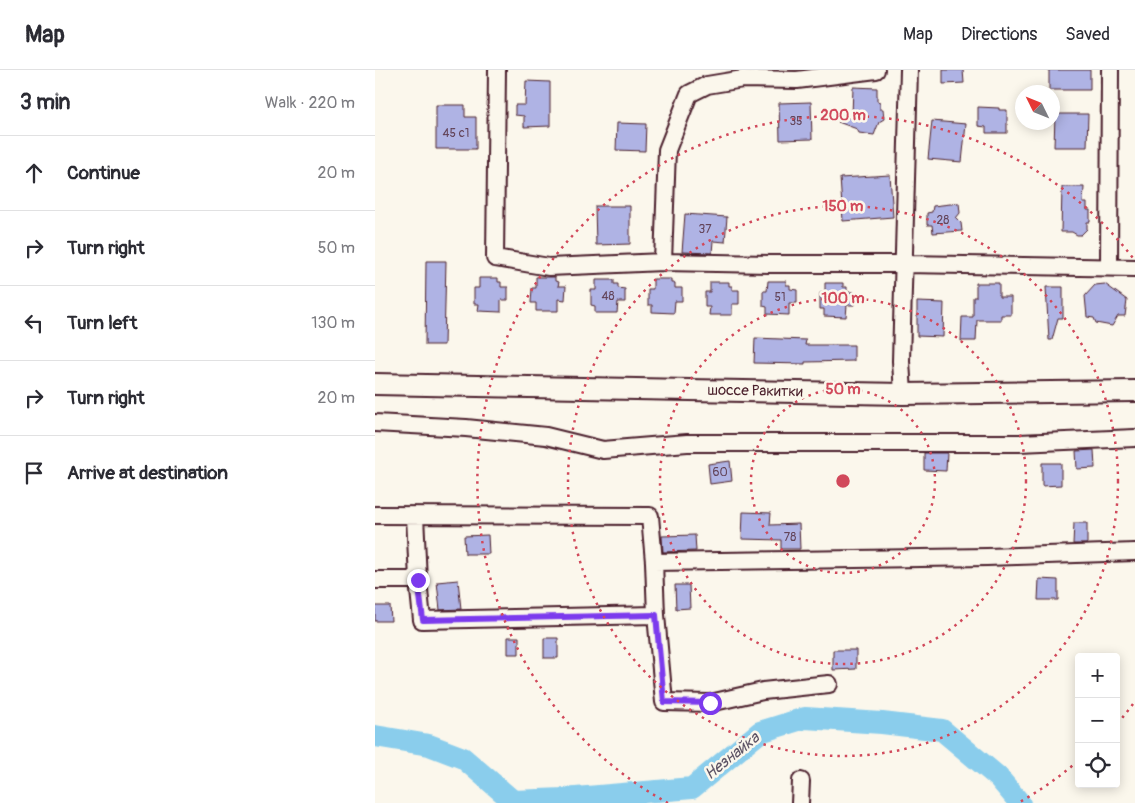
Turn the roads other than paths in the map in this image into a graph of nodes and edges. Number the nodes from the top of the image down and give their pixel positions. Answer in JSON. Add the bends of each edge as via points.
{"nodes":[{"id":1,"x":497,"y":70,"type":"edge"},
{"id":2,"x":876,"y":70,"type":"edge"},
{"id":3,"x":909,"y":70,"type":"edge"},
{"id":4,"x":1110,"y":70,"type":"edge"},
{"id":5,"x":663,"y":262,"type":"junction"},
{"id":6,"x":905,"y":264,"type":"junction"},
{"id":7,"x":1109,"y":267,"type":"junction"},
{"id":8,"x":1135,"y":268,"type":"edge"},
{"id":9,"x":375,"y":384,"type":"edge"},
{"id":10,"x":1135,"y":391,"type":"edge"},
{"id":11,"x":903,"y":394,"type":"junction"},
{"id":12,"x":375,"y":423,"type":"edge"},
{"id":13,"x":1135,"y":438,"type":"edge"},
{"id":14,"x":375,"y":515,"type":"edge"},
{"id":15,"x":415,"y":516,"type":"junction"},
{"id":16,"x":1135,"y":552,"type":"edge"},
{"id":17,"x":654,"y":562,"type":"junction"},
{"id":18,"x":375,"y":580,"type":"edge"},
{"id":19,"x":418,"y":580,"type":"junction"},
{"id":20,"x":656,"y":615,"type":"junction"},
{"id":21,"x":829,"y":684,"type":"dead end"},
{"id":22,"x":801,"y":781,"type":"dead end"},
{"id":23,"x":800,"y":803,"type":"edge"}],
"edges":[{"from":1,"to":5,"type":"street","via":[[495,258],[549,267]]},
{"from":2,"to":5,"type":"street","via":[[797,80],[743,78],[707,85],[689,94],[667,150]]},
{"from":3,"to":6,"type":"street"},
{"from":4,"to":7,"type":"street"},
{"from":5,"to":6,"type":"street"},
{"from":6,"to":7,"type":"street"},
{"from":6,"to":11,"type":"street"},
{"from":7,"to":8,"type":"street"},
{"from":9,"to":11,"type":"main road","name":"шоссе Ракитки"},
{"from":10,"to":11,"type":"main road","name":"шоссе Ракитки"},
{"from":12,"to":13,"type":"street","via":[[546,436],[603,450],[687,444],[1019,443]]},
{"from":14,"to":15,"type":"street"},
{"from":15,"to":17,"type":"street","via":[[651,516]]},
{"from":15,"to":19,"type":"street"},
{"from":16,"to":17,"type":"street"},
{"from":17,"to":20,"type":"street"},
{"from":18,"to":19,"type":"street"},
{"from":19,"to":20,"type":"street","via":[[423,620]]},
{"from":20,"to":21,"type":"street","via":[[664,702],[710,703],[763,691]]},
{"from":22,"to":23,"type":"street"}]}
